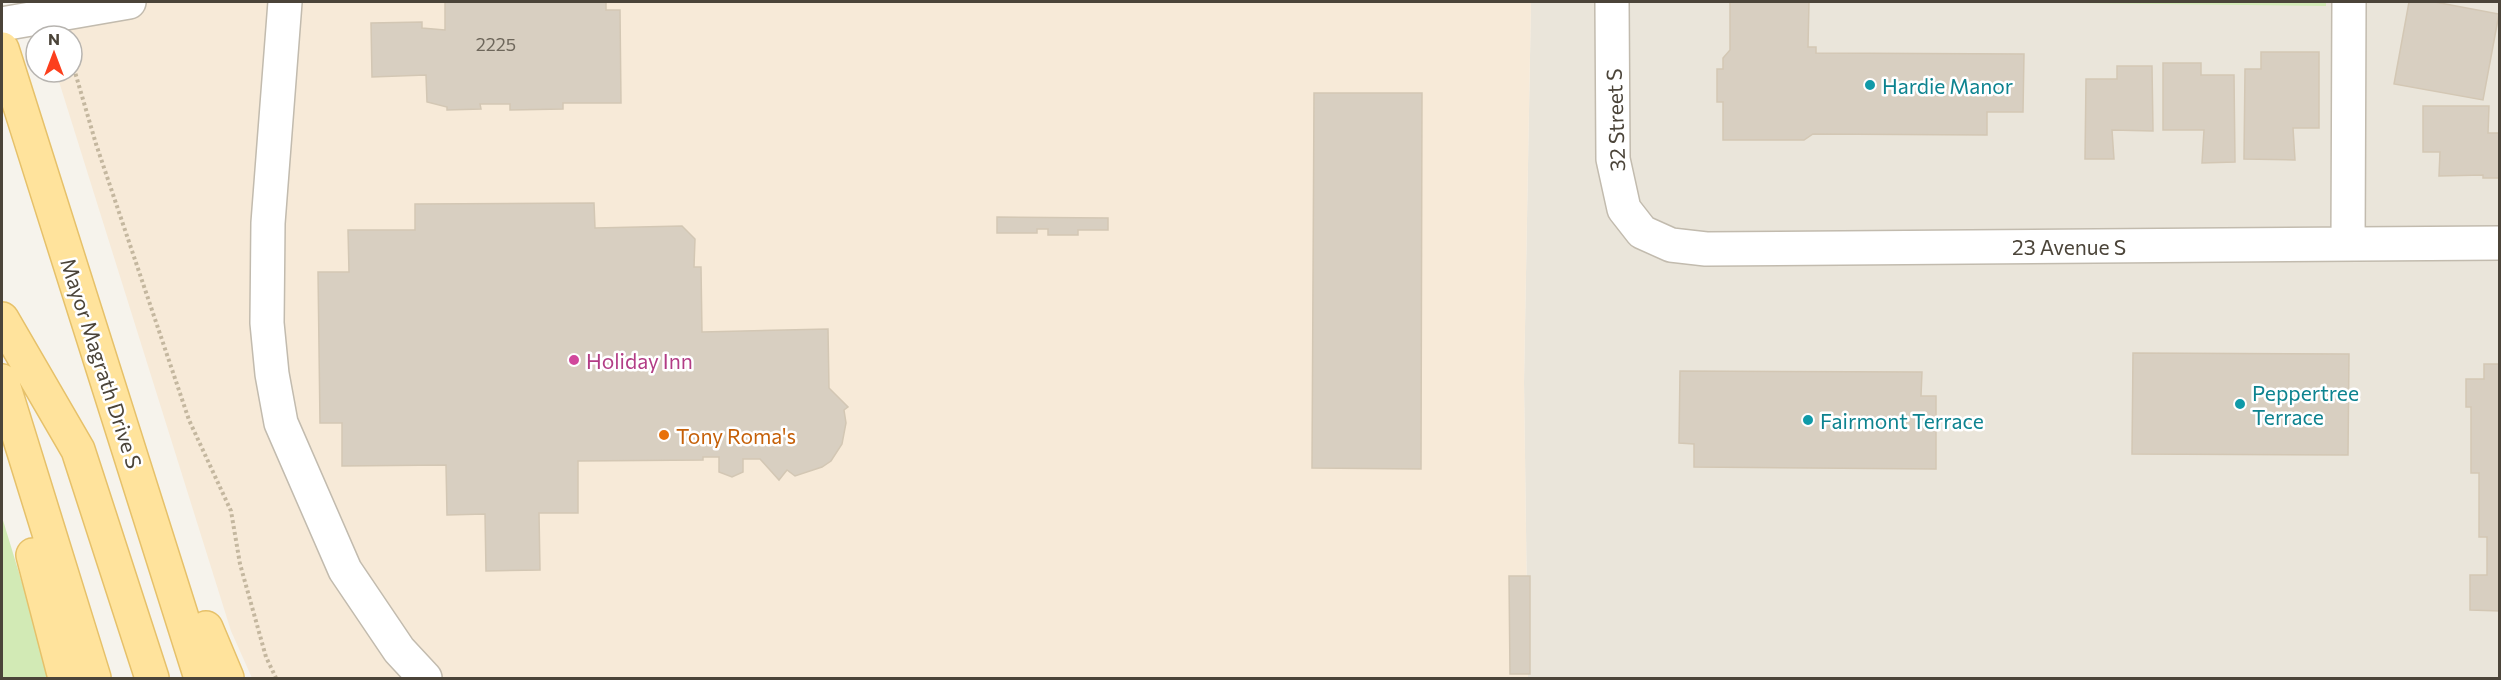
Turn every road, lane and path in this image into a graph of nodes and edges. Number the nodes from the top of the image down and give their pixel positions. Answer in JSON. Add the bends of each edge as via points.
{"nodes":[{"id":1,"x":129,"y":2,"type":"edge"},
{"id":2,"x":285,"y":2,"type":"edge"},
{"id":3,"x":1612,"y":2,"type":"edge"},
{"id":4,"x":2349,"y":2,"type":"edge"},
{"id":5,"x":2,"y":24,"type":"edge"},
{"id":6,"x":2,"y":49,"type":"edge"},
{"id":7,"x":78,"y":84,"type":"edge"},
{"id":8,"x":1641,"y":232,"type":"joint"},
{"id":9,"x":2499,"y":243,"type":"edge"},
{"id":10,"x":2348,"y":244,"type":"junction"},
{"id":11,"x":2,"y":319,"type":"edge"},
{"id":12,"x":89,"y":322,"type":"junction"},
{"id":13,"x":2,"y":381,"type":"edge"},
{"id":14,"x":2,"y":440,"type":"edge"},
{"id":15,"x":65,"y":678,"type":"edge"},
{"id":16,"x":94,"y":678,"type":"edge"},
{"id":17,"x":152,"y":678,"type":"edge"},
{"id":18,"x":201,"y":678,"type":"edge"},
{"id":19,"x":227,"y":678,"type":"edge"},
{"id":20,"x":276,"y":678,"type":"edge"},
{"id":21,"x":425,"y":678,"type":"edge"}],
"edges":[{"from":1,"to":5,"type":"street"},
{"from":2,"to":21,"type":"street","via":[[268,223],[267,323],[281,423],[345,570],[399,650]]},
{"from":3,"to":8,"type":"street","name":"32 Street S","via":[[1613,159],[1624,209]]},
{"from":4,"to":10,"type":"street"},
{"from":6,"to":12,"type":"main road","name":"Mayor Magrath Drive S"},
{"from":7,"to":20,"type":"path","via":[[189,420],[231,511],[240,564],[266,657]]},
{"from":8,"to":10,"type":"street","name":"23 Avenue S","via":[[1671,245],[1706,249]]},
{"from":9,"to":10,"type":"street","name":"23 Avenue S"},
{"from":11,"to":17,"type":"main road","via":[[78,450]]},
{"from":12,"to":18,"type":"main road","name":"Mayor Magrath Drive S"},
{"from":12,"to":19,"type":"main road"},
{"from":13,"to":16,"type":"main road"},
{"from":14,"to":15,"type":"main road"}]}
